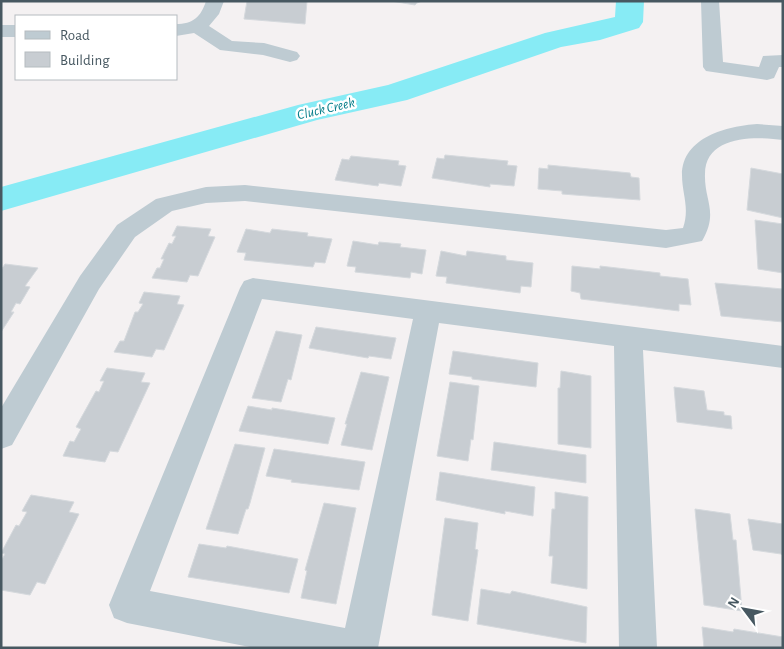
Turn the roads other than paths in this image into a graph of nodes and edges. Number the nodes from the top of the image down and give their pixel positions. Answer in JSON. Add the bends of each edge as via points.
{"nodes":[{"id":1,"x":215,"y":1,"type":"edge"},
{"id":2,"x":710,"y":1,"type":"edge"},
{"id":3,"x":197,"y":28,"type":"junction"},
{"id":4,"x":178,"y":30,"type":"edge"},
{"id":5,"x":1,"y":31,"type":"edge"},
{"id":6,"x":15,"y":31,"type":"edge"},
{"id":7,"x":290,"y":56,"type":"dead end"},
{"id":8,"x":783,"y":61,"type":"edge"},
{"id":9,"x":783,"y":133,"type":"edge"},
{"id":10,"x":428,"y":311,"type":"junction"},
{"id":11,"x":628,"y":337,"type":"junction"},
{"id":12,"x":783,"y":357,"type":"edge"},
{"id":13,"x":1,"y":436,"type":"edge"},
{"id":14,"x":352,"y":648,"type":"edge"},
{"id":15,"x":359,"y":648,"type":"edge"},
{"id":16,"x":638,"y":648,"type":"edge"}],
"edges":[{"from":1,"to":3,"type":"street","via":[[209,17]]},
{"from":2,"to":8,"type":"street","via":[[713,67],[767,74],[770,60]]},
{"from":3,"to":4,"type":"street"},
{"from":3,"to":7,"type":"street","via":[[227,46],[264,49]]},
{"from":5,"to":6,"type":"street"},
{"from":9,"to":13,"type":"street","via":[[768,130],[732,133],[706,146],[693,168],[700,211],[693,235],[666,239],[244,193],[206,195],[164,205],[126,230],[100,268]]},
{"from":10,"to":11,"type":"street"},
{"from":10,"to":14,"type":"street","via":[[253,288],[127,605]]},
{"from":10,"to":15,"type":"street"},
{"from":11,"to":12,"type":"street"},
{"from":11,"to":16,"type":"street"}]}
